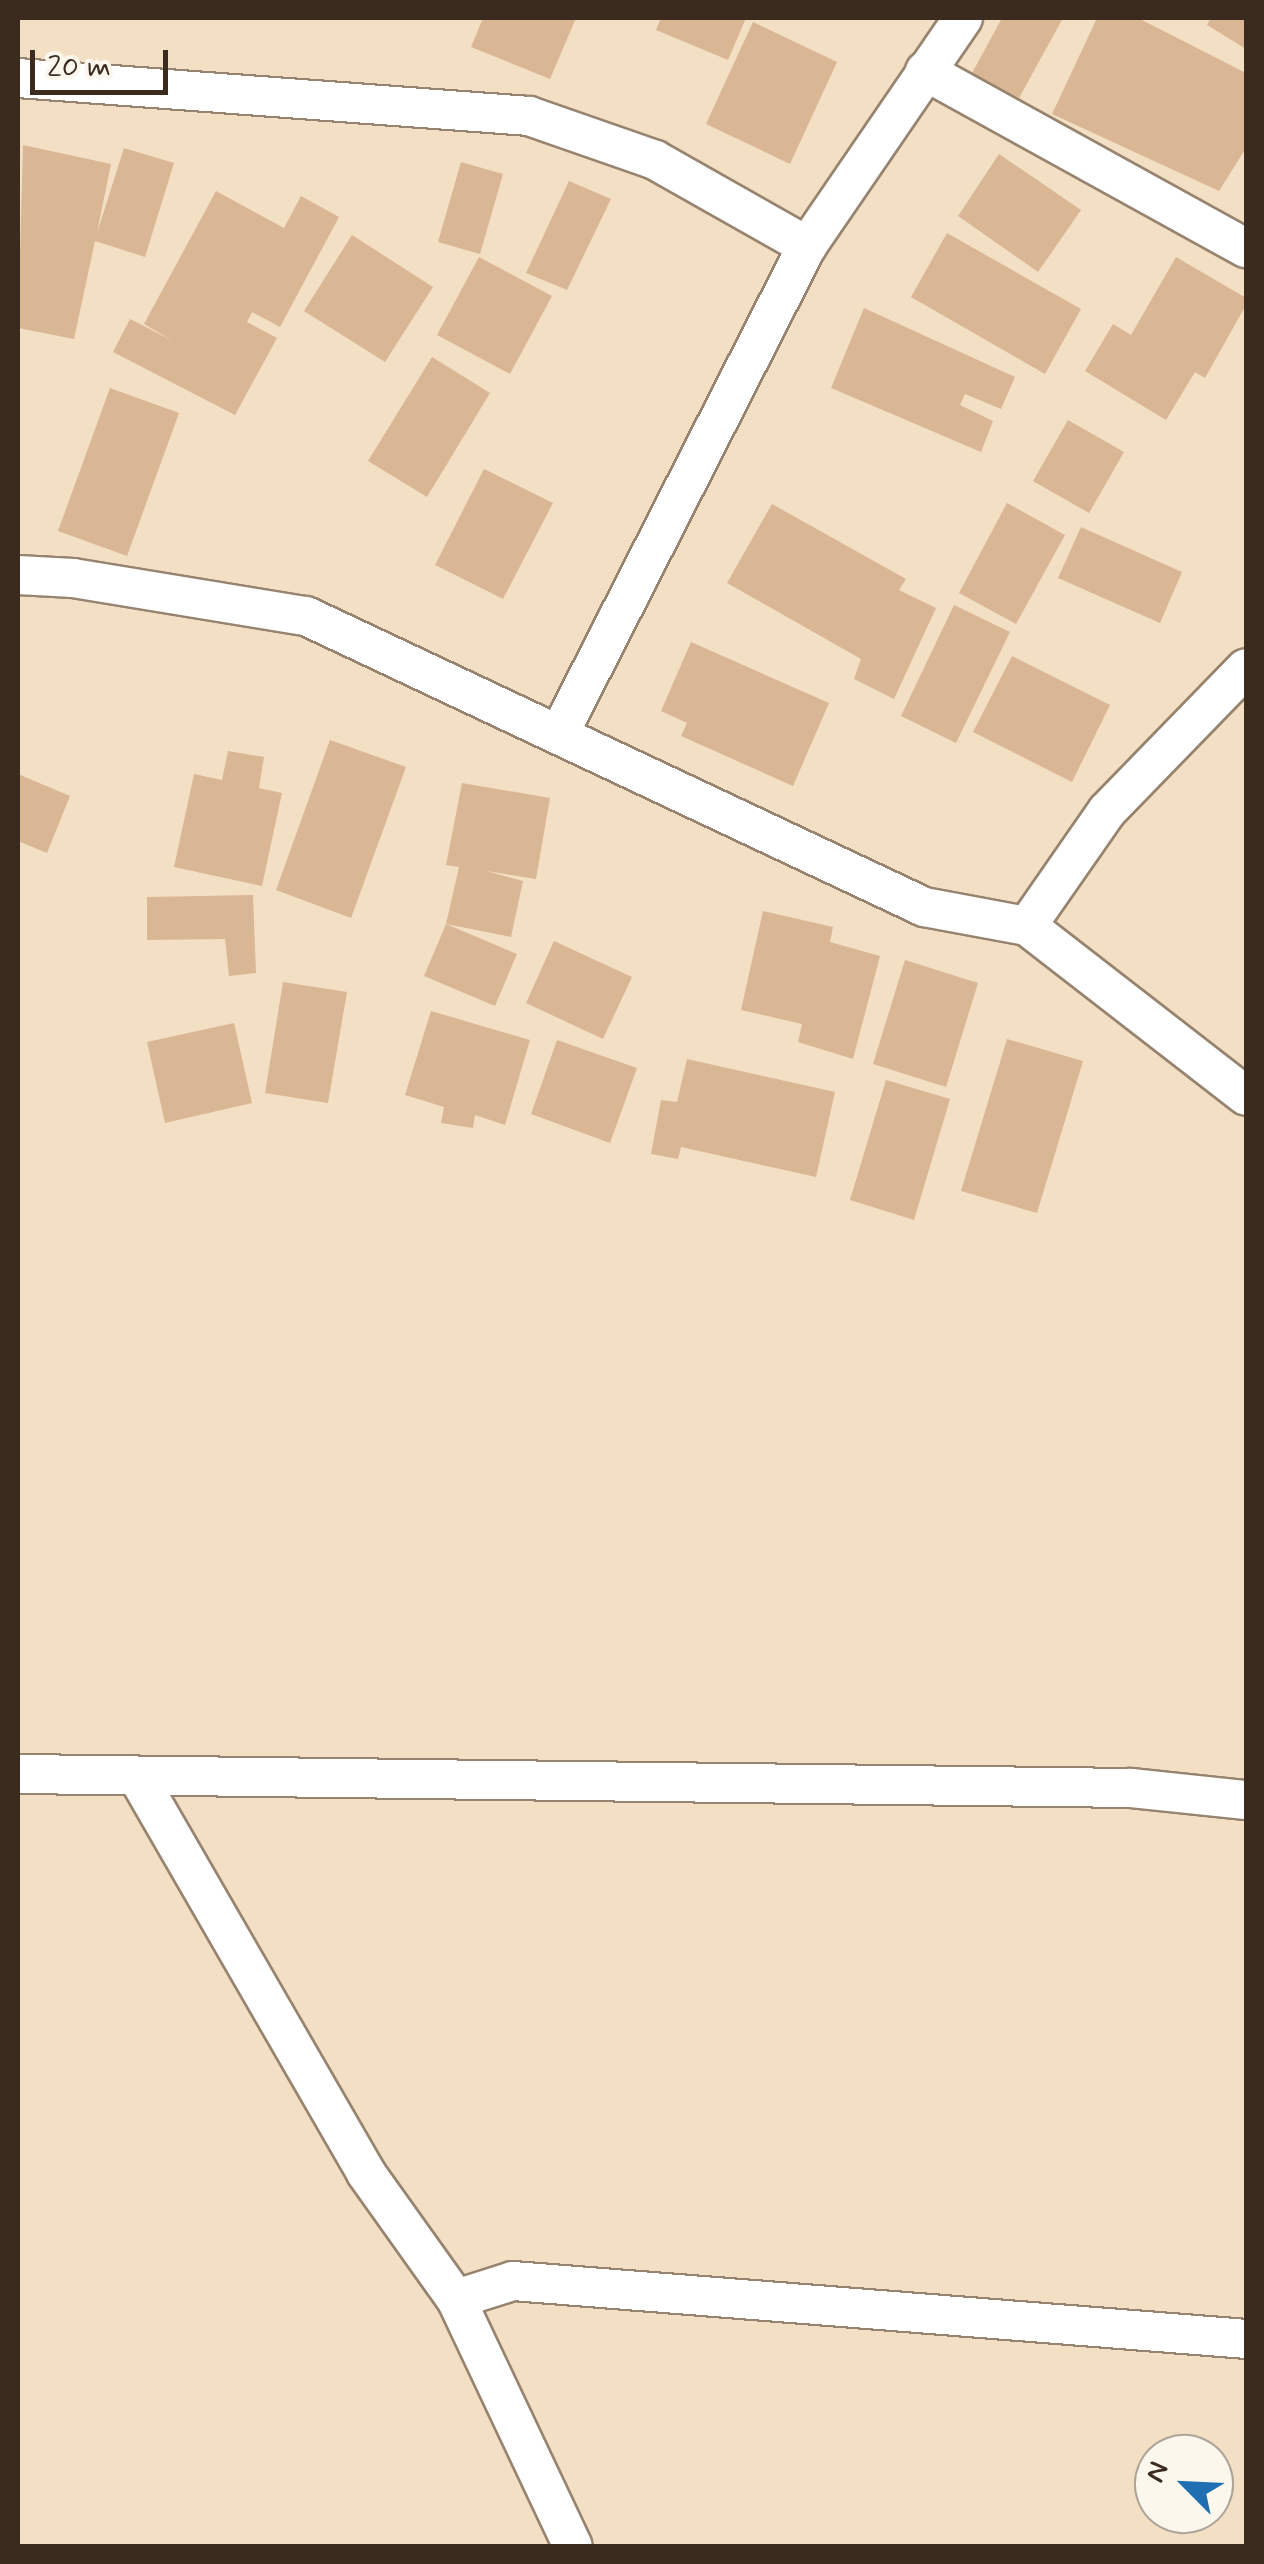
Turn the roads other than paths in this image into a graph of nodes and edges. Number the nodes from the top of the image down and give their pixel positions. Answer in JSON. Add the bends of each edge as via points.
{"nodes":[{"id":1,"x":963,"y":18,"type":"edge"},
{"id":2,"x":924,"y":71,"type":"junction"},
{"id":3,"x":18,"y":78,"type":"edge"},
{"id":4,"x":808,"y":246,"type":"junction"},
{"id":5,"x":1246,"y":248,"type":"edge"},
{"id":6,"x":18,"y":575,"type":"edge"},
{"id":7,"x":1246,"y":668,"type":"edge"},
{"id":8,"x":560,"y":732,"type":"junction"},
{"id":9,"x":1027,"y":926,"type":"junction"},
{"id":10,"x":1246,"y":1096,"type":"edge"},
{"id":11,"x":18,"y":1774,"type":"edge"},
{"id":12,"x":137,"y":1776,"type":"junction"},
{"id":13,"x":1246,"y":1800,"type":"edge"},
{"id":14,"x":456,"y":2299,"type":"junction"},
{"id":15,"x":1246,"y":2339,"type":"edge"},
{"id":16,"x":573,"y":2546,"type":"edge"}],
"edges":[{"from":1,"to":2,"type":"street"},
{"from":2,"to":4,"type":"street"},
{"from":2,"to":5,"type":"street"},
{"from":3,"to":4,"type":"street","via":[[529,116],[655,160]]},
{"from":4,"to":8,"type":"street"},
{"from":6,"to":8,"type":"street","via":[[306,616]]},
{"from":7,"to":9,"type":"street","via":[[1107,811]]},
{"from":8,"to":9,"type":"street","via":[[924,907]]},
{"from":9,"to":10,"type":"street"},
{"from":11,"to":12,"type":"street"},
{"from":12,"to":13,"type":"street","via":[[1130,1788]]},
{"from":12,"to":14,"type":"street","via":[[366,2173]]},
{"from":14,"to":15,"type":"street","via":[[513,2280]]},
{"from":14,"to":16,"type":"street"}]}
